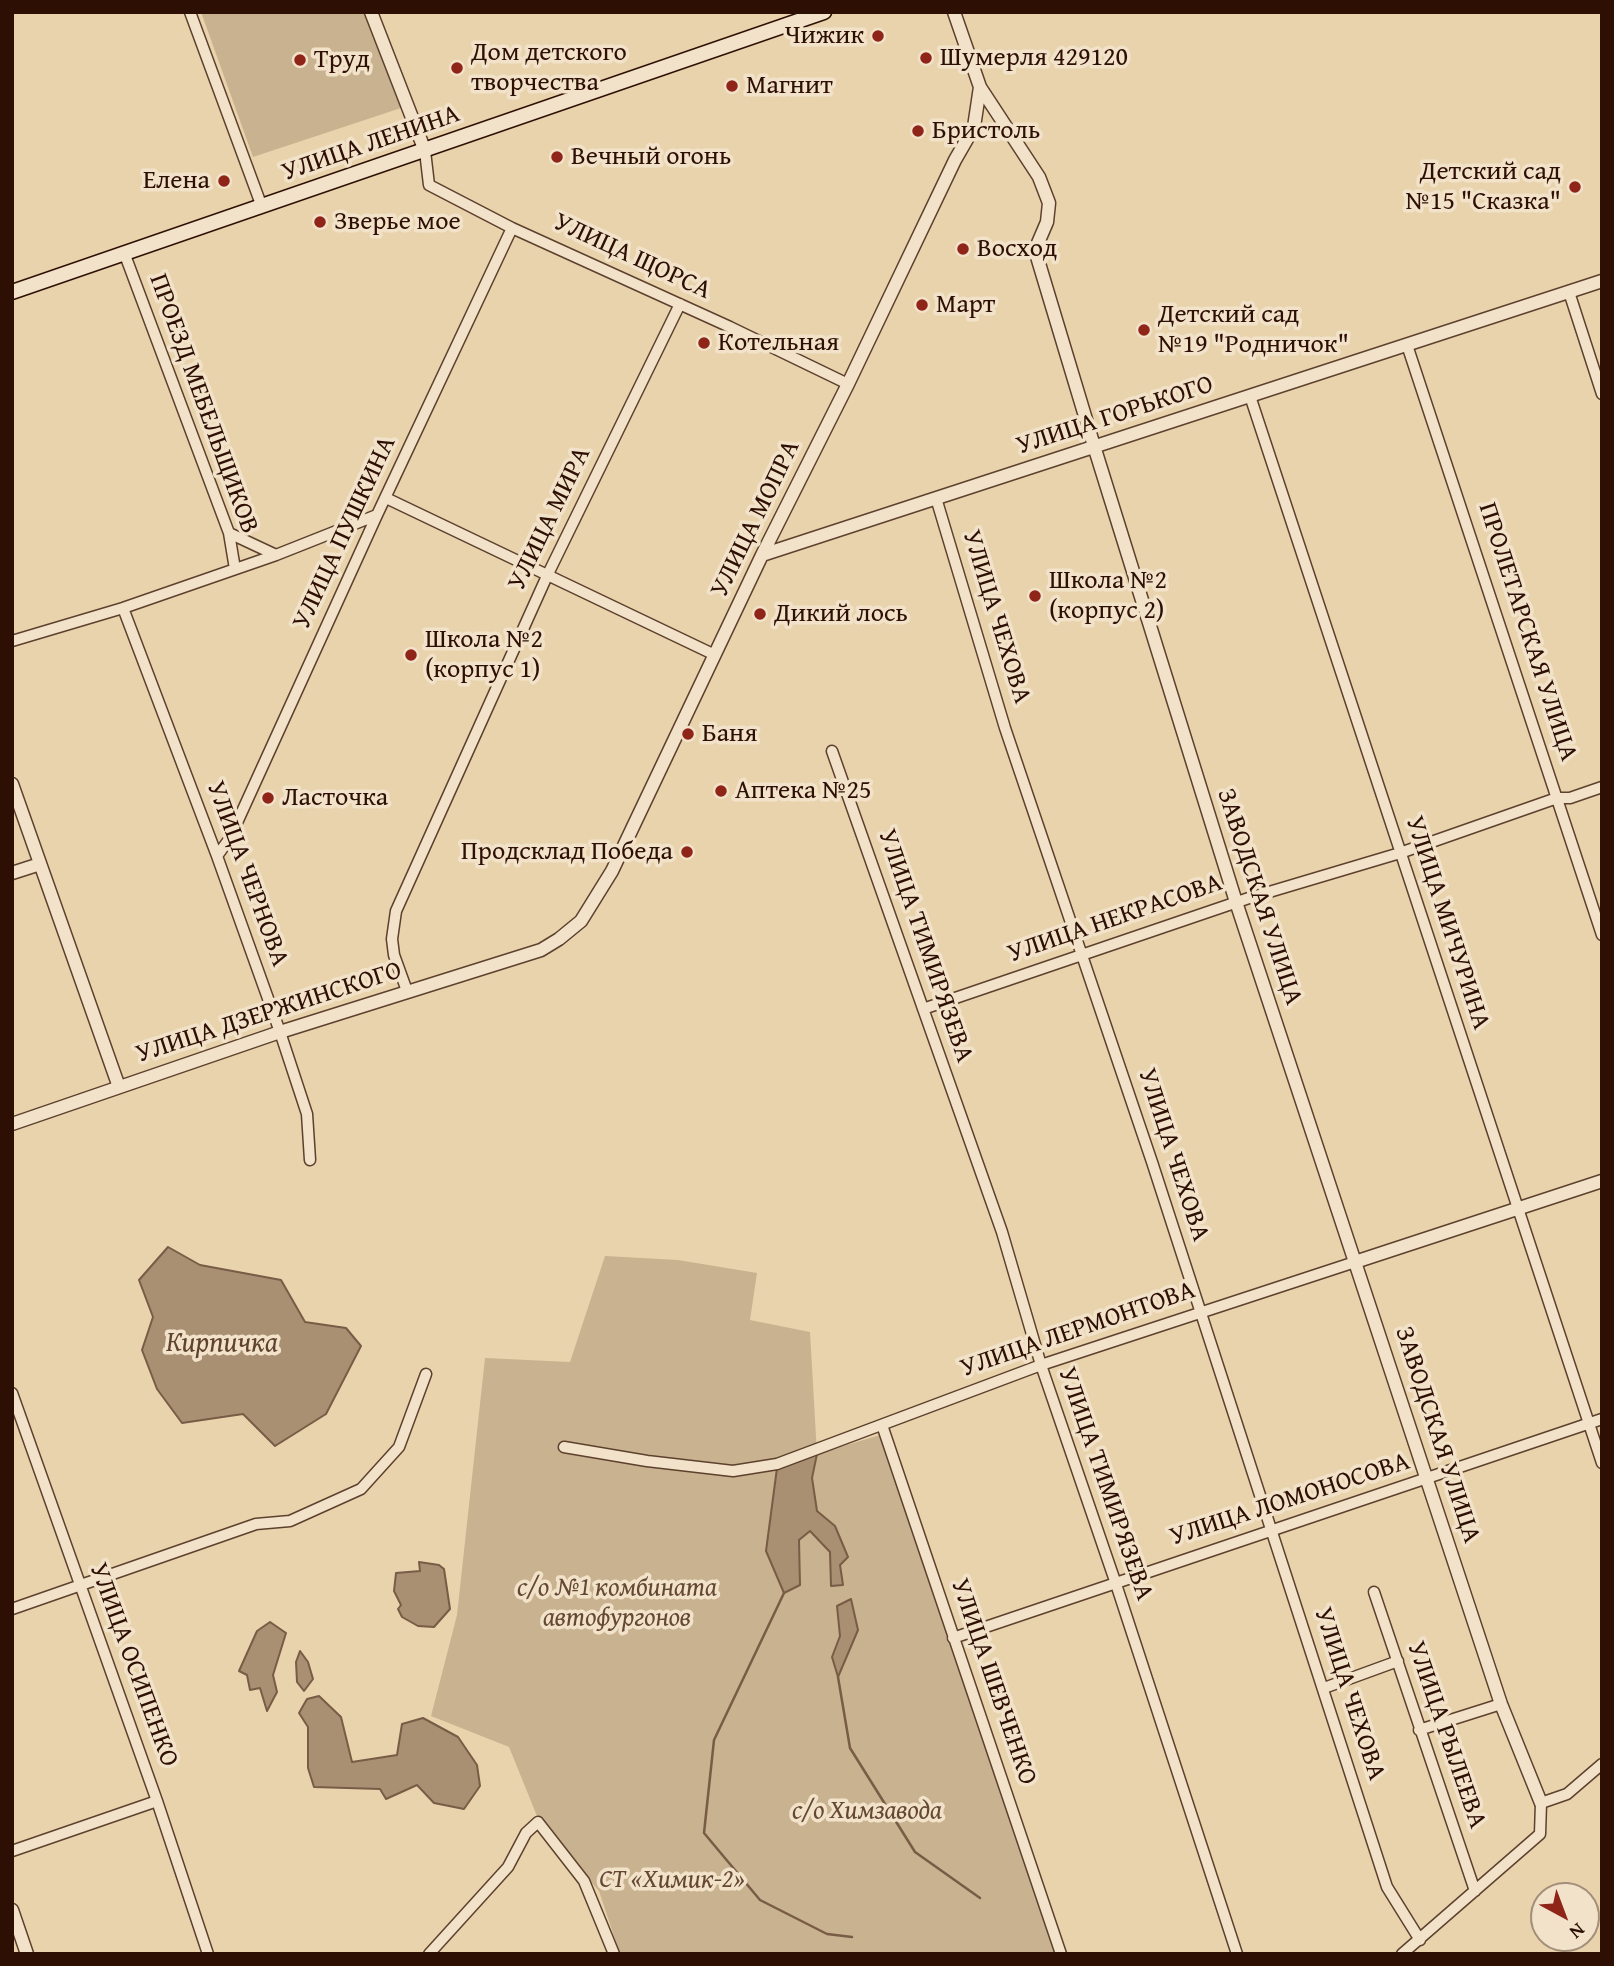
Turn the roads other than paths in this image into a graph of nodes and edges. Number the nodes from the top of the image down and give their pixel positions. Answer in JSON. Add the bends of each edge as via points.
{"nodes":[{"id":1,"x":190,"y":12,"type":"edge"},
{"id":2,"x":371,"y":12,"type":"edge"},
{"id":3,"x":824,"y":12,"type":"edge"},
{"id":4,"x":954,"y":12,"type":"edge"},
{"id":5,"x":980,"y":87,"type":"junction"},
{"id":6,"x":425,"y":151,"type":"junction"},
{"id":7,"x":262,"y":207,"type":"junction"},
{"id":8,"x":512,"y":228,"type":"junction"},
{"id":9,"x":124,"y":255,"type":"junction"},
{"id":10,"x":1602,"y":281,"type":"edge"},
{"id":11,"x":12,"y":292,"type":"edge"},
{"id":12,"x":1569,"y":292,"type":"junction"},
{"id":13,"x":680,"y":304,"type":"junction"},
{"id":14,"x":1407,"y":345,"type":"junction"},
{"id":15,"x":848,"y":384,"type":"junction"},
{"id":16,"x":1602,"y":394,"type":"edge"},
{"id":17,"x":1250,"y":396,"type":"junction"},
{"id":18,"x":1094,"y":446,"type":"junction"},
{"id":19,"x":386,"y":498,"type":"junction"},
{"id":20,"x":936,"y":498,"type":"junction"},
{"id":21,"x":377,"y":516,"type":"junction"},
{"id":22,"x":229,"y":533,"type":"junction"},
{"id":23,"x":276,"y":555,"type":"junction"},
{"id":24,"x":762,"y":555,"type":"junction"},
{"id":25,"x":236,"y":569,"type":"junction"},
{"id":26,"x":547,"y":576,"type":"junction"},
{"id":27,"x":122,"y":608,"type":"junction"},
{"id":28,"x":12,"y":641,"type":"edge"},
{"id":29,"x":715,"y":655,"type":"junction"},
{"id":30,"x":832,"y":751,"type":"dead end"},
{"id":31,"x":12,"y":785,"type":"edge"},
{"id":32,"x":1602,"y":787,"type":"edge"},
{"id":33,"x":1558,"y":798,"type":"junction"},
{"id":34,"x":1400,"y":853,"type":"junction"},
{"id":35,"x":217,"y":856,"type":"junction"},
{"id":36,"x":40,"y":864,"type":"junction"},
{"id":37,"x":12,"y":873,"type":"edge"},
{"id":38,"x":1236,"y":902,"type":"junction"},
{"id":39,"x":1602,"y":935,"type":"edge"},
{"id":40,"x":541,"y":950,"type":"joint"},
{"id":41,"x":1082,"y":954,"type":"junction"},
{"id":42,"x":407,"y":991,"type":"junction"},
{"id":43,"x":923,"y":1009,"type":"junction"},
{"id":44,"x":279,"y":1032,"type":"junction"},
{"id":45,"x":119,"y":1087,"type":"junction"},
{"id":46,"x":12,"y":1124,"type":"edge"},
{"id":47,"x":310,"y":1160,"type":"dead end"},
{"id":48,"x":1602,"y":1181,"type":"edge"},
{"id":49,"x":1518,"y":1209,"type":"junction"},
{"id":50,"x":1355,"y":1262,"type":"junction"},
{"id":51,"x":1199,"y":1312,"type":"junction"},
{"id":52,"x":1041,"y":1365,"type":"junction"},
{"id":53,"x":426,"y":1374,"type":"dead end"},
{"id":54,"x":12,"y":1393,"type":"edge"},
{"id":55,"x":1602,"y":1419,"type":"edge"},
{"id":56,"x":1588,"y":1423,"type":"junction"},
{"id":57,"x":883,"y":1425,"type":"junction"},
{"id":58,"x":564,"y":1447,"type":"dead end"},
{"id":59,"x":1602,"y":1463,"type":"edge"},
{"id":60,"x":1427,"y":1478,"type":"junction"},
{"id":61,"x":1272,"y":1531,"type":"junction"},
{"id":62,"x":1115,"y":1581,"type":"junction"},
{"id":63,"x":80,"y":1586,"type":"junction"},
{"id":64,"x":1374,"y":1592,"type":"dead end"},
{"id":65,"x":12,"y":1609,"type":"edge"},
{"id":66,"x":953,"y":1638,"type":"junction"},
{"id":67,"x":1398,"y":1661,"type":"junction"},
{"id":68,"x":1324,"y":1688,"type":"junction"},
{"id":69,"x":1501,"y":1704,"type":"junction"},
{"id":70,"x":1419,"y":1730,"type":"junction"},
{"id":71,"x":1602,"y":1764,"type":"edge"},
{"id":72,"x":157,"y":1801,"type":"junction"},
{"id":73,"x":1541,"y":1802,"type":"junction"},
{"id":74,"x":12,"y":1851,"type":"edge"},
{"id":75,"x":1475,"y":1891,"type":"junction"},
{"id":76,"x":12,"y":1910,"type":"edge"},
{"id":77,"x":1420,"y":1940,"type":"junction"},
{"id":78,"x":27,"y":1954,"type":"edge"},
{"id":79,"x":208,"y":1954,"type":"edge"},
{"id":80,"x":429,"y":1954,"type":"edge"},
{"id":81,"x":614,"y":1954,"type":"edge"},
{"id":82,"x":1061,"y":1954,"type":"edge"},
{"id":83,"x":1237,"y":1954,"type":"edge"},
{"id":84,"x":1402,"y":1954,"type":"edge"}],
"edges":[{"from":1,"to":7,"type":"street"},
{"from":2,"to":6,"type":"street"},
{"from":3,"to":6,"type":"main road","name":"УЛИЦА ЛЕНИНА"},
{"from":4,"to":5,"type":"street","name":"ЗАВОДСКАЯ УЛИЦА"},
{"from":5,"to":15,"type":"street","name":"УЛИЦА МОПРА","via":[[974,127]]},
{"from":5,"to":18,"type":"street","name":"ЗАВОДСКАЯ УЛИЦА","via":[[1039,177],[1049,203],[1047,222],[1035,250]]},
{"from":6,"to":7,"type":"main road","name":"УЛИЦА ЛЕНИНА"},
{"from":6,"to":8,"type":"street","name":"УЛИЦА ЩОРСА","via":[[429,185]]},
{"from":7,"to":9,"type":"main road","name":"УЛИЦА ЛЕНИНА"},
{"from":8,"to":13,"type":"street","name":"УЛИЦА ЩОРСА"},
{"from":8,"to":19,"type":"street","name":"УЛИЦА ПУШКИНА"},
{"from":9,"to":11,"type":"main road","name":"УЛИЦА ЛЕНИНА"},
{"from":9,"to":22,"type":"street","name":"ПРОЕЗД МЕБЕЛЬЩИКОВ"},
{"from":10,"to":12,"type":"street","name":"УЛИЦА ГОРЬКОГО"},
{"from":12,"to":14,"type":"street","name":"УЛИЦА ГОРЬКОГО"},
{"from":12,"to":16,"type":"street"},
{"from":13,"to":15,"type":"street","name":"УЛИЦА ЩОРСА"},
{"from":13,"to":26,"type":"street","name":"УЛИЦА МИРА"},
{"from":14,"to":17,"type":"street","name":"УЛИЦА ГОРЬКОГО"},
{"from":14,"to":33,"type":"street","name":"ПРОЛЕТАРСКАЯ УЛИЦА"},
{"from":15,"to":24,"type":"street","name":"УЛИЦА МОПРА"},
{"from":17,"to":18,"type":"street","name":"УЛИЦА ГОРЬКОГО"},
{"from":17,"to":34,"type":"street","name":"УЛИЦА МИЧУРИНА"},
{"from":18,"to":20,"type":"street","name":"УЛИЦА ГОРЬКОГО"},
{"from":18,"to":38,"type":"street","name":"ЗАВОДСКАЯ УЛИЦА"},
{"from":19,"to":21,"type":"street","name":"УЛИЦА ПУШКИНА"},
{"from":19,"to":26,"type":"street"},
{"from":20,"to":24,"type":"street","name":"УЛИЦА ГОРЬКОГО"},
{"from":20,"to":41,"type":"street","name":"УЛИЦА ЧЕХОВА","via":[[1005,728]]},
{"from":21,"to":23,"type":"street"},
{"from":21,"to":35,"type":"street","name":"УЛИЦА ПУШКИНА"},
{"from":22,"to":23,"type":"street"},
{"from":22,"to":25,"type":"street","name":"ПРОЕЗД МЕБЕЛЬЩИКОВ"},
{"from":23,"to":25,"type":"street"},
{"from":24,"to":29,"type":"street","name":"УЛИЦА МОПРА"},
{"from":25,"to":27,"type":"street"},
{"from":26,"to":29,"type":"street"},
{"from":26,"to":42,"type":"street","name":"УЛИЦА МИРА","via":[[396,911],[394,955]]},
{"from":27,"to":28,"type":"street"},
{"from":27,"to":35,"type":"street","name":"УЛИЦА ЧЕРНОВА"},
{"from":29,"to":40,"type":"street","name":"УЛИЦА МОПРА","via":[[612,872],[581,921]]},
{"from":30,"to":43,"type":"street","name":"УЛИЦА ТИМИРЯЗЕВА"},
{"from":31,"to":36,"type":"street"},
{"from":32,"to":33,"type":"street","name":"УЛИЦА НЕКРАСОВА"},
{"from":33,"to":34,"type":"street","name":"УЛИЦА НЕКРАСОВА"},
{"from":33,"to":39,"type":"street","name":"ПРОЛЕТАРСКАЯ УЛИЦА"},
{"from":34,"to":38,"type":"street","name":"УЛИЦА НЕКРАСОВА"},
{"from":34,"to":49,"type":"street","name":"УЛИЦА МИЧУРИНА"},
{"from":35,"to":44,"type":"street","name":"УЛИЦА ЧЕРНОВА"},
{"from":36,"to":37,"type":"street"},
{"from":36,"to":45,"type":"street"},
{"from":38,"to":41,"type":"street","name":"УЛИЦА НЕКРАСОВА"},
{"from":38,"to":50,"type":"street","name":"ЗАВОДСКАЯ УЛИЦА"},
{"from":40,"to":42,"type":"street","name":"УЛИЦА ДЗЕРЖИНСКОГО"},
{"from":41,"to":43,"type":"street","name":"УЛИЦА НЕКРАСОВА"},
{"from":41,"to":51,"type":"street","name":"УЛИЦА ЧЕХОВА"},
{"from":42,"to":44,"type":"street","name":"УЛИЦА ДЗЕРЖИНСКОГО"},
{"from":43,"to":52,"type":"street","name":"УЛИЦА ТИМИРЯЗЕВА","via":[[1002,1232]]},
{"from":44,"to":45,"type":"street","name":"УЛИЦА ДЗЕРЖИНСКОГО"},
{"from":44,"to":47,"type":"street","name":"УЛИЦА ЧЕРНОВА","via":[[307,1114]]},
{"from":45,"to":46,"type":"street","name":"УЛИЦА ДЗЕРЖИНСКОГО"},
{"from":48,"to":49,"type":"street","name":"УЛИЦА ЛЕРМОНТОВА"},
{"from":49,"to":50,"type":"street","name":"УЛИЦА ЛЕРМОНТОВА"},
{"from":49,"to":56,"type":"street","name":"УЛИЦА МИЧУРИНА"},
{"from":50,"to":51,"type":"street","name":"УЛИЦА ЛЕРМОНТОВА"},
{"from":50,"to":60,"type":"street","name":"ЗАВОДСКАЯ УЛИЦА"},
{"from":51,"to":52,"type":"street","name":"УЛИЦА ЛЕРМОНТОВА"},
{"from":51,"to":61,"type":"street","name":"УЛИЦА ЧЕХОВА"},
{"from":52,"to":57,"type":"street","name":"УЛИЦА ЛЕРМОНТОВА"},
{"from":52,"to":62,"type":"street","name":"УЛИЦА ТИМИРЯЗЕВА"},
{"from":53,"to":63,"type":"street","via":[[399,1447],[361,1489],[290,1521],[256,1524]]},
{"from":54,"to":63,"type":"street","name":"УЛИЦА ОСИПЕНКО"},
{"from":55,"to":56,"type":"street","name":"УЛИЦА ЛОМОНОСОВА"},
{"from":56,"to":59,"type":"street","name":"УЛИЦА МИЧУРИНА"},
{"from":56,"to":60,"type":"street","name":"УЛИЦА ЛОМОНОСОВА"},
{"from":57,"to":58,"type":"street","name":"УЛИЦА ЛЕРМОНТОВА","via":[[776,1464],[733,1471]]},
{"from":57,"to":66,"type":"street","name":"УЛИЦА ШЕВЧЕНКО"},
{"from":60,"to":61,"type":"street","name":"УЛИЦА ЛОМОНОСОВА"},
{"from":60,"to":69,"type":"street","name":"ЗАВОДСКАЯ УЛИЦА"},
{"from":61,"to":62,"type":"street","name":"УЛИЦА ЛОМОНОСОВА"},
{"from":61,"to":68,"type":"street","name":"УЛИЦА ЧЕХОВА"},
{"from":62,"to":66,"type":"street","name":"УЛИЦА ЛОМОНОСОВА"},
{"from":62,"to":83,"type":"street","name":"УЛИЦА ТИМИРЯЗЕВА"},
{"from":63,"to":65,"type":"street"},
{"from":63,"to":72,"type":"street","name":"УЛИЦА ОСИПЕНКО"},
{"from":64,"to":67,"type":"street","name":"УЛИЦА РЫЛЕЕВА"},
{"from":66,"to":82,"type":"street","name":"УЛИЦА ШЕВЧЕНКО"},
{"from":67,"to":68,"type":"street"},
{"from":67,"to":70,"type":"street","name":"УЛИЦА РЫЛЕЕВА"},
{"from":68,"to":77,"type":"street","name":"УЛИЦА ЧЕХОВА","via":[[1387,1887]]},
{"from":69,"to":70,"type":"street"},
{"from":69,"to":73,"type":"street","name":"ЗАВОДСКАЯ УЛИЦА"},
{"from":70,"to":75,"type":"street","name":"УЛИЦА РЫЛЕЕВА"},
{"from":71,"to":73,"type":"street","via":[[1567,1794]]},
{"from":72,"to":74,"type":"street"},
{"from":72,"to":79,"type":"street","name":"УЛИЦА ОСИПЕНКО"},
{"from":73,"to":75,"type":"street","via":[[1540,1834]]},
{"from":75,"to":77,"type":"street"},
{"from":76,"to":78,"type":"street"},
{"from":77,"to":84,"type":"street"},
{"from":80,"to":81,"type":"street","via":[[508,1867],[526,1833],[538,1822],[584,1881]]}]}
